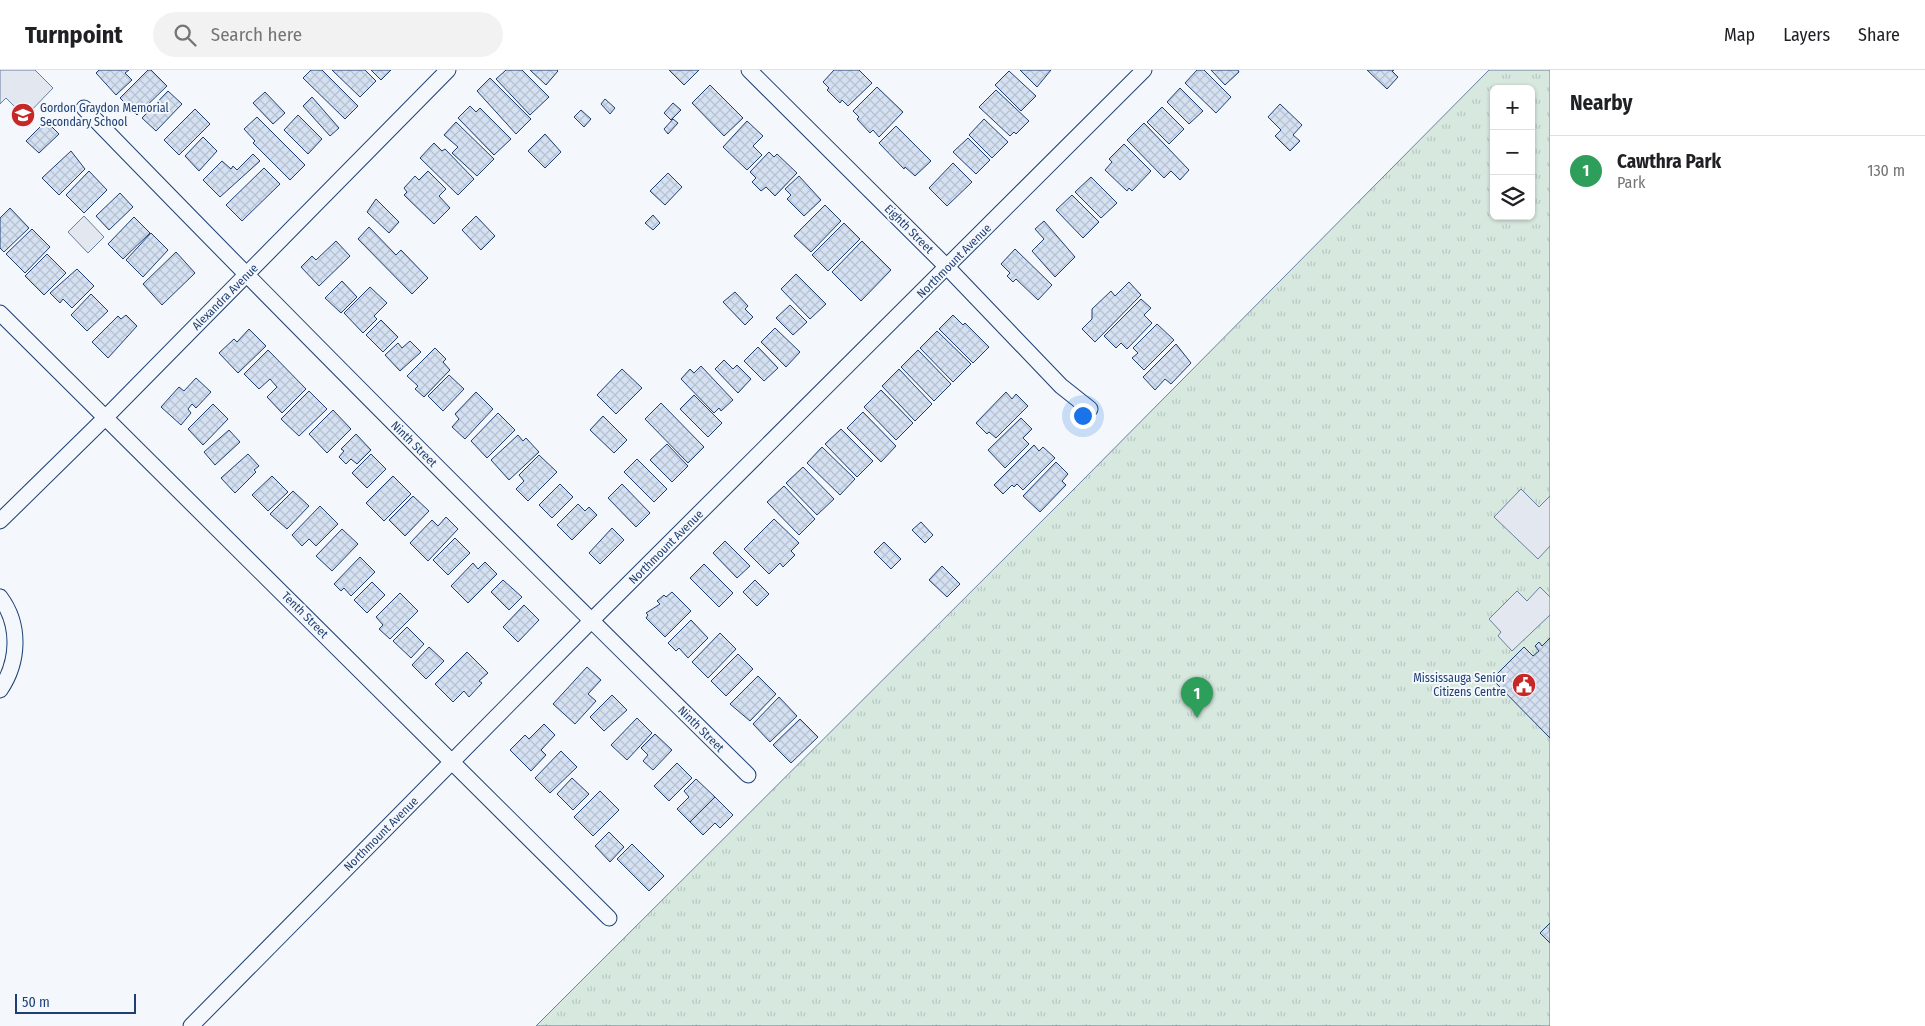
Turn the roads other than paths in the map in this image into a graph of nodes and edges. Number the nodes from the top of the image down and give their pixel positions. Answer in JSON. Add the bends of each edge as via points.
{"nodes":[{"id":1,"x":448,"y":70,"type":"edge"},
{"id":2,"x":749,"y":70,"type":"edge"},
{"id":3,"x":1144,"y":70,"type":"edge"},
{"id":4,"x":84,"y":108,"type":"dead end"},
{"id":5,"x":948,"y":268,"type":"junction"},
{"id":6,"x":246,"y":275,"type":"junction"},
{"id":7,"x":0,"y":313,"type":"edge"},
{"id":8,"x":1090,"y":409,"type":"dead end"},
{"id":9,"x":106,"y":417,"type":"junction"},
{"id":10,"x":0,"y":521,"type":"edge"},
{"id":11,"x":0,"y":597,"type":"edge"},
{"id":12,"x":590,"y":622,"type":"junction"},
{"id":13,"x":0,"y":690,"type":"edge"},
{"id":14,"x":452,"y":762,"type":"junction"},
{"id":15,"x":748,"y":775,"type":"dead end"},
{"id":16,"x":609,"y":918,"type":"dead end"},
{"id":17,"x":191,"y":1026,"type":"edge"}],
"edges":[{"from":1,"to":6,"type":"street","name":"Alexandra Avenue"},
{"from":2,"to":5,"type":"street","name":"Eighth Street"},
{"from":3,"to":5,"type":"street","name":"Northmount Avenue"},
{"from":4,"to":6,"type":"street","name":"Ninth Street"},
{"from":5,"to":8,"type":"street","name":"Eighth Street","via":[[1061,386]]},
{"from":5,"to":12,"type":"street","name":"Northmount Avenue"},
{"from":6,"to":9,"type":"street","name":"Alexandra Avenue"},
{"from":6,"to":12,"type":"street","name":"Ninth Street"},
{"from":7,"to":9,"type":"street","name":"Tenth Street"},
{"from":9,"to":10,"type":"street","name":"Alexandra Avenue"},
{"from":9,"to":14,"type":"street","name":"Tenth Street"},
{"from":11,"to":13,"type":"street","via":[[11,619],[16,641],[14,661]]},
{"from":12,"to":14,"type":"street","name":"Northmount Avenue"},
{"from":12,"to":15,"type":"street","name":"Ninth Street"},
{"from":14,"to":16,"type":"street","name":"Tenth Street"},
{"from":14,"to":17,"type":"street","name":"Northmount Avenue"}]}
